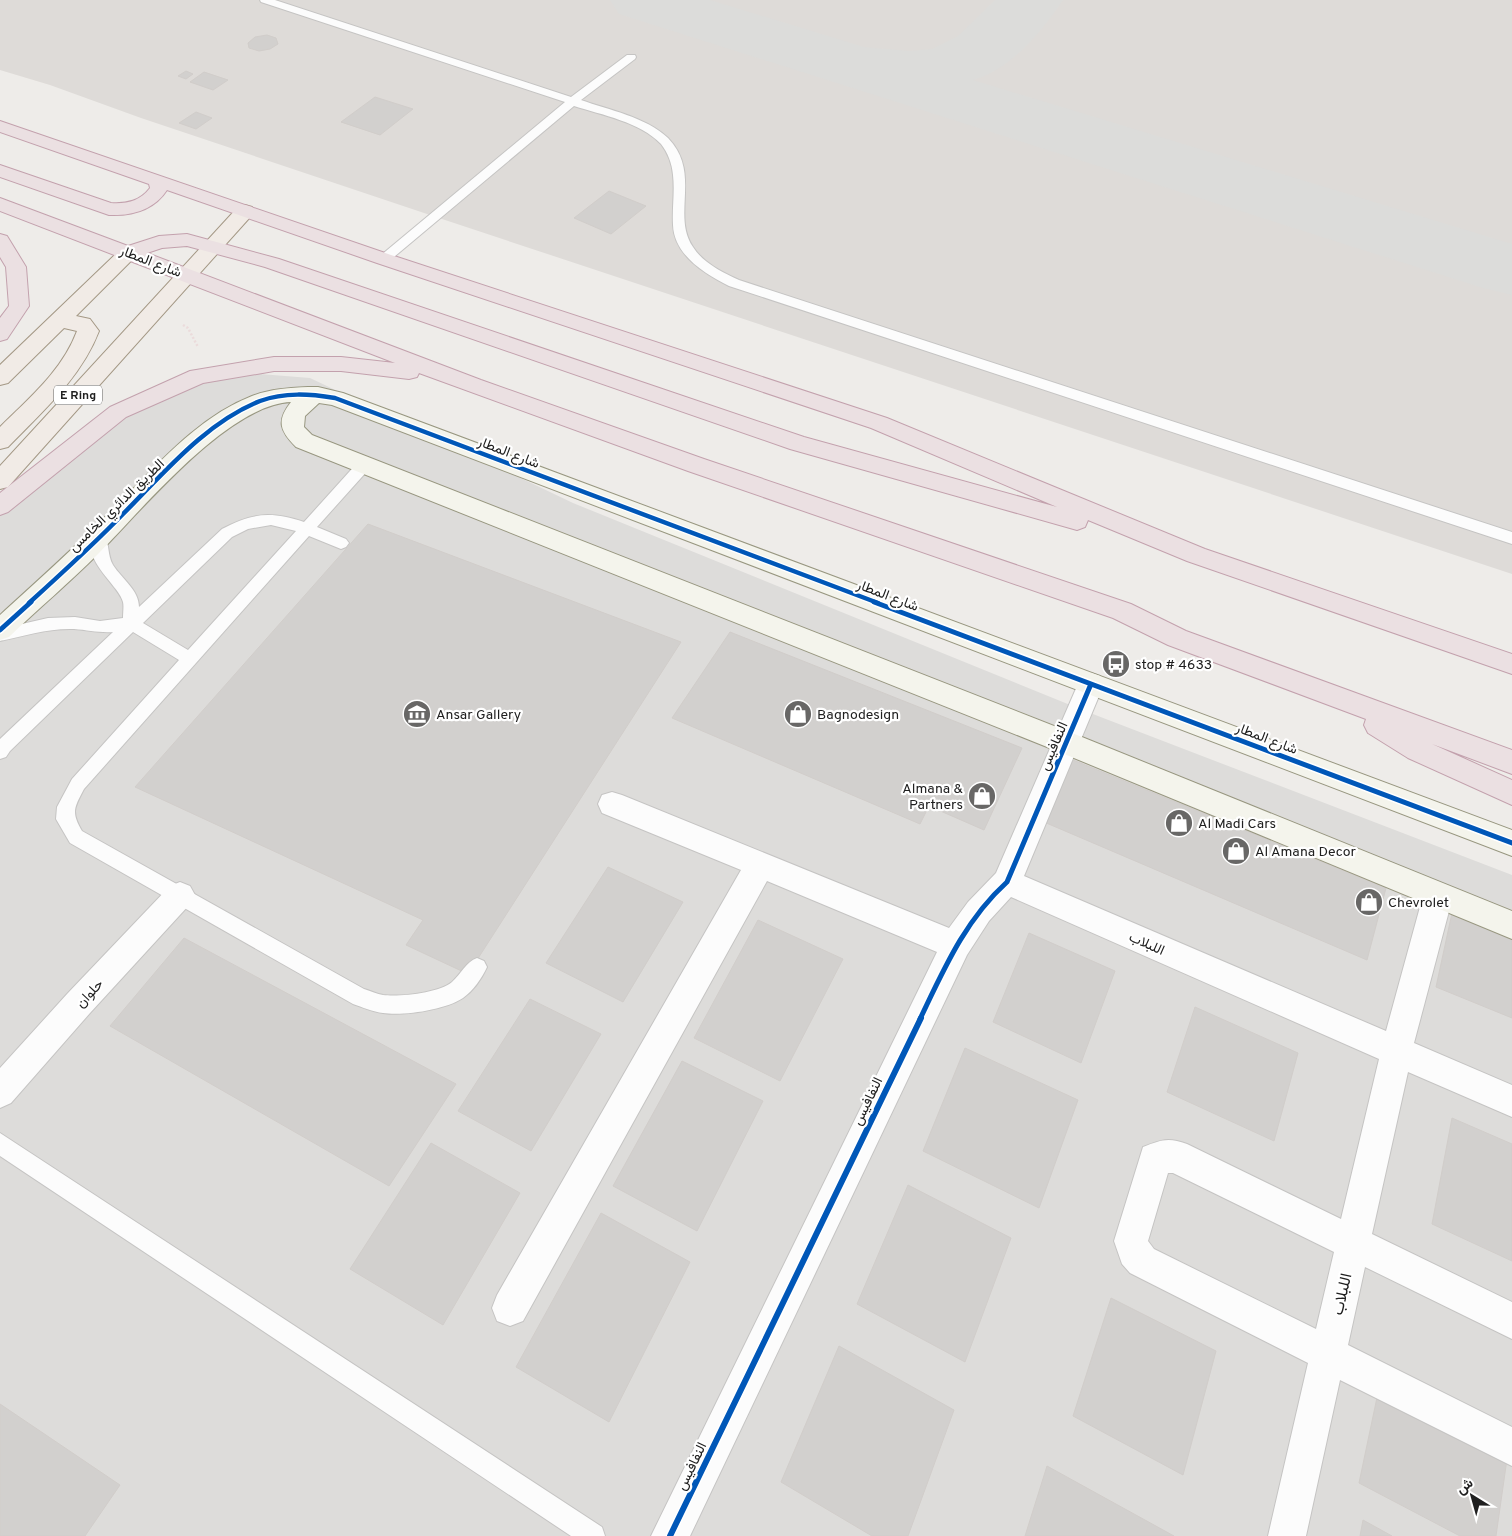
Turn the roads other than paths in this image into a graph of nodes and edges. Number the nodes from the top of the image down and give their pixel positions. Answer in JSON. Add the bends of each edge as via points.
{"nodes":[{"id":1,"x":265,"y":0,"type":"edge"},
{"id":2,"x":630,"y":57,"type":"dead end"},
{"id":3,"x":572,"y":102,"type":"junction"},
{"id":4,"x":0,"y":126,"type":"edge"},
{"id":5,"x":0,"y":171,"type":"edge"},
{"id":6,"x":158,"y":181,"type":"junction"},
{"id":7,"x":0,"y":204,"type":"edge"},
{"id":8,"x":245,"y":211,"type":"junction"},
{"id":9,"x":0,"y":240,"type":"edge"},
{"id":10,"x":213,"y":247,"type":"junction"},
{"id":11,"x":128,"y":253,"type":"junction"},
{"id":12,"x":384,"y":259,"type":"junction"},
{"id":13,"x":187,"y":275,"type":"junction"},
{"id":14,"x":60,"y":320,"type":"junction"},
{"id":15,"x":0,"y":334,"type":"edge"},
{"id":16,"x":0,"y":378,"type":"edge"},
{"id":17,"x":473,"y":385,"type":"junction"},
{"id":18,"x":318,"y":394,"type":"junction"},
{"id":19,"x":253,"y":404,"type":"joint"},
{"id":20,"x":0,"y":441,"type":"edge"},
{"id":21,"x":364,"y":465,"type":"junction"},
{"id":22,"x":0,"y":481,"type":"edge"},
{"id":23,"x":0,"y":506,"type":"edge"},
{"id":24,"x":305,"y":530,"type":"junction"},
{"id":25,"x":1512,"y":538,"type":"edge"},
{"id":26,"x":99,"y":539,"type":"junction"},
{"id":27,"x":341,"y":543,"type":"dead end"},
{"id":28,"x":1196,"y":555,"type":"junction"},
{"id":29,"x":131,"y":623,"type":"junction"},
{"id":30,"x":0,"y":630,"type":"edge"},
{"id":31,"x":0,"y":635,"type":"edge"},
{"id":32,"x":190,"y":659,"type":"junction"},
{"id":33,"x":1512,"y":664,"type":"edge"},
{"id":34,"x":1091,"y":684,"type":"junction"},
{"id":35,"x":1327,"y":694,"type":"junction"},
{"id":36,"x":1067,"y":743,"type":"junction"},
{"id":37,"x":0,"y":752,"type":"edge"},
{"id":38,"x":1512,"y":762,"type":"edge"},
{"id":39,"x":1512,"y":793,"type":"edge"},
{"id":40,"x":612,"y":804,"type":"dead end"},
{"id":41,"x":1512,"y":843,"type":"edge"},
{"id":42,"x":760,"y":865,"type":"junction"},
{"id":43,"x":1007,"y":882,"type":"junction"},
{"id":44,"x":180,"y":896,"type":"junction"},
{"id":45,"x":1438,"y":896,"type":"junction"},
{"id":46,"x":1512,"y":924,"type":"edge"},
{"id":47,"x":956,"y":945,"type":"junction"},
{"id":48,"x":477,"y":967,"type":"dead end"},
{"id":49,"x":1396,"y":1052,"type":"junction"},
{"id":50,"x":0,"y":1092,"type":"edge"},
{"id":51,"x":1512,"y":1101,"type":"edge"},
{"id":52,"x":0,"y":1144,"type":"edge"},
{"id":53,"x":1353,"y":1243,"type":"junction"},
{"id":54,"x":510,"y":1308,"type":"dead end"},
{"id":55,"x":1512,"y":1321,"type":"edge"},
{"id":56,"x":1328,"y":1355,"type":"junction"},
{"id":57,"x":1512,"y":1447,"type":"edge"},
{"id":58,"x":593,"y":1536,"type":"edge"},
{"id":59,"x":670,"y":1536,"type":"edge"},
{"id":60,"x":1287,"y":1536,"type":"edge"}],
"edges":[{"from":1,"to":3,"type":"lane"},
{"from":2,"to":3,"type":"lane"},
{"from":3,"to":12,"type":"lane"},
{"from":3,"to":25,"type":"lane","via":[[640,124],[669,146],[679,165],[679,231],[683,240],[689,251],[708,269],[734,283]]},
{"from":4,"to":6,"type":"highway"},
{"from":5,"to":6,"type":"highway","via":[[119,210],[150,200],[159,188]]},
{"from":6,"to":8,"type":"highway"},
{"from":7,"to":11,"type":"highway","name":"شارع المطار"},
{"from":8,"to":10,"type":"main road","number":"E Ring"},
{"from":8,"to":12,"type":"highway"},
{"from":9,"to":15,"type":"highway","via":[[16,267],[19,306]]},
{"from":10,"to":11,"type":"highway","via":[[177,240],[159,242]]},
{"from":10,"to":13,"type":"main road","number":"E Ring"},
{"from":10,"to":28,"type":"highway","via":[[272,263],[798,443]]},
{"from":11,"to":13,"type":"highway","name":"شارع المطار"},
{"from":11,"to":14,"type":"main road"},
{"from":12,"to":28,"type":"highway","via":[[879,424]]},
{"from":13,"to":17,"type":"highway","name":"شارع المطار"},
{"from":13,"to":22,"type":"main road","number":"E Ring"},
{"from":14,"to":16,"type":"main road"},
{"from":14,"to":20,"type":"main road","via":[[82,324],[88,331],[85,343],[61,378]]},
{"from":17,"to":23,"type":"highway","via":[[386,368],[341,364],[274,364],[198,376],[118,412]]},
{"from":17,"to":35,"type":"highway","name":"شارع المطار","via":[[1122,611],[1177,638]]},
{"from":18,"to":19,"type":"street","name":"شارع المطار","via":[[285,395]]},
{"from":18,"to":21,"type":"street","via":[[297,408],[292,417],[296,435]]},
{"from":18,"to":34,"type":"street","name":"شارع المطار"},
{"from":19,"to":26,"type":"street","name":"الطريق الدائري الخامس","via":[[205,433]]},
{"from":21,"to":24,"type":"lane"},
{"from":21,"to":36,"type":"street"},
{"from":24,"to":27,"type":"lane"},
{"from":24,"to":29,"type":"lane","via":[[275,519],[250,521],[238,526]]},
{"from":24,"to":32,"type":"lane"},
{"from":26,"to":29,"type":"lane","via":[[100,554],[106,567],[131,599]]},
{"from":26,"to":30,"type":"street","name":"الطريق الدائري الخامس"},
{"from":28,"to":33,"type":"highway"},
{"from":29,"to":31,"type":"lane","via":[[100,627],[48,624]]},
{"from":29,"to":32,"type":"lane"},
{"from":29,"to":37,"type":"lane"},
{"from":32,"to":44,"type":"lane","via":[[78,784],[66,807],[65,819],[76,837]]},
{"from":34,"to":36,"type":"street","name":"النفافيس"},
{"from":34,"to":41,"type":"street","name":"شارع المطار"},
{"from":35,"to":38,"type":"highway","name":"شارع المطار"},
{"from":35,"to":39,"type":"highway","via":[[1418,750]]},
{"from":36,"to":43,"type":"street","name":"النفافيس"},
{"from":36,"to":45,"type":"street"},
{"from":40,"to":42,"type":"street"},
{"from":42,"to":47,"type":"street"},
{"from":42,"to":54,"type":"street"},
{"from":43,"to":47,"type":"street","name":"النفافيس","via":[[969,921]]},
{"from":43,"to":49,"type":"street","name":"اللبلاب"},
{"from":44,"to":48,"type":"lane","via":[[360,997],[384,1005],[411,1003],[454,993]]},
{"from":44,"to":50,"type":"street","name":"حلوان"},
{"from":45,"to":46,"type":"street"},
{"from":45,"to":49,"type":"street","name":"اللبلاب"},
{"from":47,"to":59,"type":"street","name":"النفافيس"},
{"from":49,"to":51,"type":"street","name":"اللبلاب"},
{"from":49,"to":53,"type":"street","name":"اللبلاب"},
{"from":52,"to":58,"type":"lane"},
{"from":53,"to":55,"type":"street"},
{"from":53,"to":56,"type":"street","name":"اللبلاب"},
{"from":53,"to":56,"type":"street","via":[[1175,1156],[1155,1159],[1131,1241],[1134,1252],[1142,1261]]},
{"from":56,"to":57,"type":"street"},
{"from":56,"to":60,"type":"street","name":"اللبلاب"}]}
